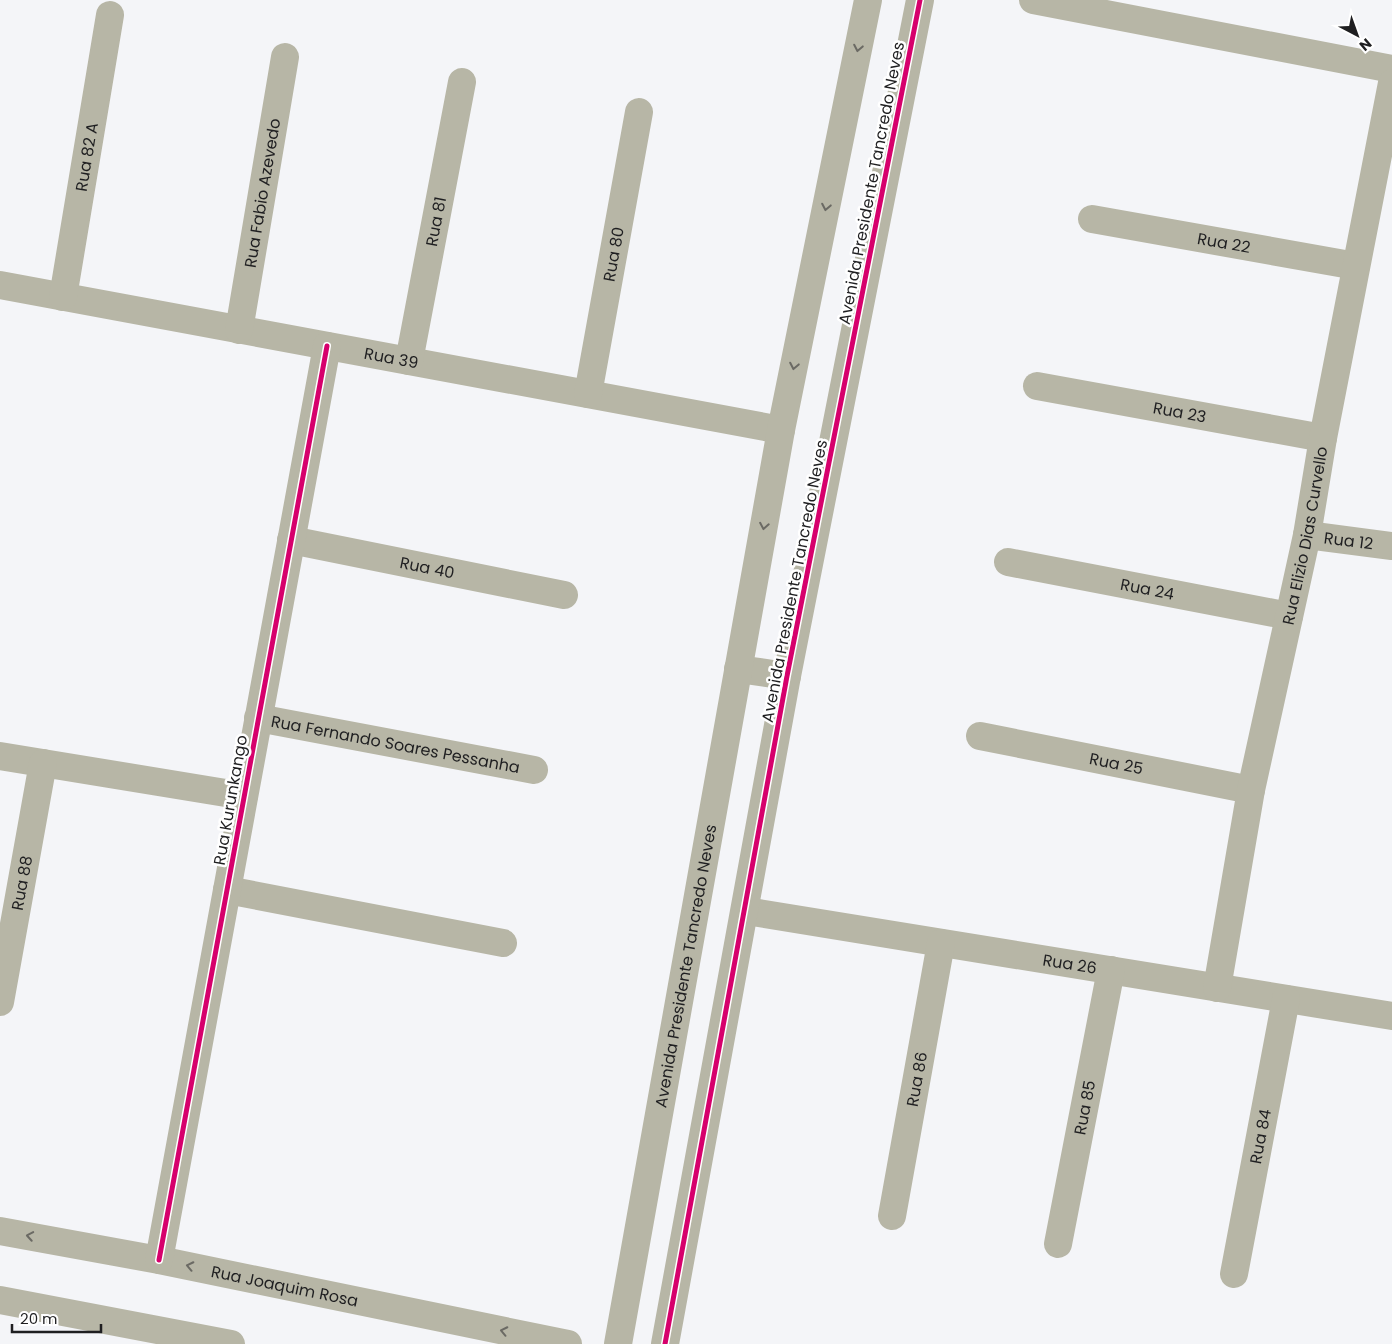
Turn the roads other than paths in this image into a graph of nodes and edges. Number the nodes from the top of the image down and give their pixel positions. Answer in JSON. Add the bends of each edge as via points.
{"nodes":[{"id":1,"x":868,"y":0,"type":"edge"},
{"id":2,"x":920,"y":0,"type":"edge"},
{"id":3,"x":1033,"y":0,"type":"edge"},
{"id":4,"x":110,"y":15,"type":"dead end"},
{"id":5,"x":285,"y":57,"type":"dead end"},
{"id":6,"x":1392,"y":68,"type":"edge"},
{"id":7,"x":462,"y":82,"type":"dead end"},
{"id":8,"x":1392,"y":83,"type":"edge"},
{"id":9,"x":639,"y":112,"type":"dead end"},
{"id":10,"x":1092,"y":219,"type":"dead end"},
{"id":11,"x":1356,"y":266,"type":"junction"},
{"id":12,"x":0,"y":285,"type":"edge"},
{"id":13,"x":63,"y":297,"type":"junction"},
{"id":14,"x":239,"y":330,"type":"junction"},
{"id":15,"x":327,"y":346,"type":"junction"},
{"id":16,"x":409,"y":361,"type":"junction"},
{"id":17,"x":1037,"y":386,"type":"dead end"},
{"id":18,"x":588,"y":394,"type":"junction"},
{"id":19,"x":781,"y":430,"type":"junction"},
{"id":20,"x":1323,"y":438,"type":"junction"},
{"id":21,"x":1307,"y":534,"type":"junction"},
{"id":22,"x":291,"y":540,"type":"junction"},
{"id":23,"x":1392,"y":546,"type":"edge"},
{"id":24,"x":1008,"y":562,"type":"dead end"},
{"id":25,"x":564,"y":595,"type":"dead end"},
{"id":26,"x":1289,"y":616,"type":"junction"},
{"id":27,"x":738,"y":669,"type":"junction"},
{"id":28,"x":788,"y":676,"type":"junction"},
{"id":29,"x":258,"y":718,"type":"junction"},
{"id":30,"x":980,"y":736,"type":"dead end"},
{"id":31,"x":0,"y":756,"type":"edge"},
{"id":32,"x":43,"y":763,"type":"junction"},
{"id":33,"x":534,"y":770,"type":"dead end"},
{"id":34,"x":1251,"y":790,"type":"junction"},
{"id":35,"x":244,"y":796,"type":"junction"},
{"id":36,"x":227,"y":890,"type":"junction"},
{"id":37,"x":746,"y":911,"type":"junction"},
{"id":38,"x":503,"y":943,"type":"dead end"},
{"id":39,"x":941,"y":943,"type":"junction"},
{"id":40,"x":1111,"y":970,"type":"junction"},
{"id":41,"x":1217,"y":988,"type":"junction"},
{"id":42,"x":1286,"y":999,"type":"junction"},
{"id":43,"x":0,"y":1002,"type":"edge"},
{"id":44,"x":1392,"y":1016,"type":"edge"},
{"id":45,"x":892,"y":1216,"type":"dead end"},
{"id":46,"x":0,"y":1231,"type":"edge"},
{"id":47,"x":1058,"y":1244,"type":"dead end"},
{"id":48,"x":159,"y":1260,"type":"junction"},
{"id":49,"x":1234,"y":1274,"type":"dead end"},
{"id":50,"x":0,"y":1300,"type":"edge"},
{"id":51,"x":231,"y":1344,"type":"edge"},
{"id":52,"x":568,"y":1344,"type":"edge"},
{"id":53,"x":618,"y":1344,"type":"edge"},
{"id":54,"x":665,"y":1344,"type":"edge"}],
"edges":[{"from":1,"to":19,"type":"street","name":"Avenida Presidente Tancredo Neves","one_way":true},
{"from":2,"to":28,"type":"street","name":"Avenida Presidente Tancredo Neves"},
{"from":3,"to":6,"type":"street"},
{"from":4,"to":13,"type":"street","name":"Rua 82 A"},
{"from":5,"to":14,"type":"street","name":"Rua Fabio Azevedo"},
{"from":7,"to":16,"type":"street","name":"Rua 81"},
{"from":8,"to":11,"type":"street","name":"Rua Elizio Dias Curvello"},
{"from":9,"to":18,"type":"street","name":"Rua 80"},
{"from":10,"to":11,"type":"street","name":"Rua 22"},
{"from":11,"to":20,"type":"street","name":"Rua Elizio Dias Curvello"},
{"from":12,"to":13,"type":"street","name":"Rua 39"},
{"from":13,"to":14,"type":"street","name":"Rua 39"},
{"from":14,"to":15,"type":"street","name":"Rua 39"},
{"from":15,"to":16,"type":"street","name":"Rua 39"},
{"from":15,"to":22,"type":"street","name":"Rua Kurunkango"},
{"from":16,"to":18,"type":"street","name":"Rua 39"},
{"from":17,"to":20,"type":"street","name":"Rua 23"},
{"from":18,"to":19,"type":"street","name":"Rua 39"},
{"from":19,"to":27,"type":"street","name":"Avenida Presidente Tancredo Neves","one_way":true},
{"from":20,"to":21,"type":"street","name":"Rua Elizio Dias Curvello"},
{"from":21,"to":23,"type":"street","name":"Rua 12"},
{"from":21,"to":26,"type":"street","name":"Rua Elizio Dias Curvello"},
{"from":22,"to":25,"type":"street","name":"Rua 40"},
{"from":22,"to":29,"type":"street","name":"Rua Kurunkango"},
{"from":24,"to":26,"type":"street","name":"Rua 24"},
{"from":26,"to":34,"type":"street","name":"Rua Elizio Dias Curvello"},
{"from":27,"to":28,"type":"street"},
{"from":27,"to":53,"type":"street","name":"Avenida Presidente Tancredo Neves"},
{"from":28,"to":37,"type":"street","name":"Avenida Presidente Tancredo Neves"},
{"from":29,"to":33,"type":"street","name":"Rua Fernando Soares Pessanha"},
{"from":29,"to":35,"type":"street","name":"Rua Kurunkango"},
{"from":30,"to":34,"type":"street","name":"Rua 25"},
{"from":31,"to":32,"type":"street"},
{"from":32,"to":35,"type":"street"},
{"from":32,"to":43,"type":"street","name":"Rua 88"},
{"from":34,"to":41,"type":"street","name":"Rua Elizio Dias Curvello"},
{"from":35,"to":36,"type":"street","name":"Rua Kurunkango"},
{"from":36,"to":38,"type":"street"},
{"from":36,"to":48,"type":"street","name":"Rua Kurunkango"},
{"from":37,"to":39,"type":"street","name":"Rua 26"},
{"from":37,"to":54,"type":"street","name":"Avenida Presidente Tancredo Neves"},
{"from":39,"to":40,"type":"street","name":"Rua 26"},
{"from":39,"to":45,"type":"street","name":"Rua 86"},
{"from":40,"to":41,"type":"street","name":"Rua 26"},
{"from":40,"to":47,"type":"street","name":"Rua 85"},
{"from":41,"to":42,"type":"street","name":"Rua 26"},
{"from":42,"to":44,"type":"street","name":"Rua 26"},
{"from":42,"to":49,"type":"street","name":"Rua 84"},
{"from":48,"to":46,"type":"street","name":"Rua Joaquim Rosa","one_way":true},
{"from":52,"to":48,"type":"street","name":"Rua Joaquim Rosa","one_way":true},
{"from":50,"to":51,"type":"street"}]}
